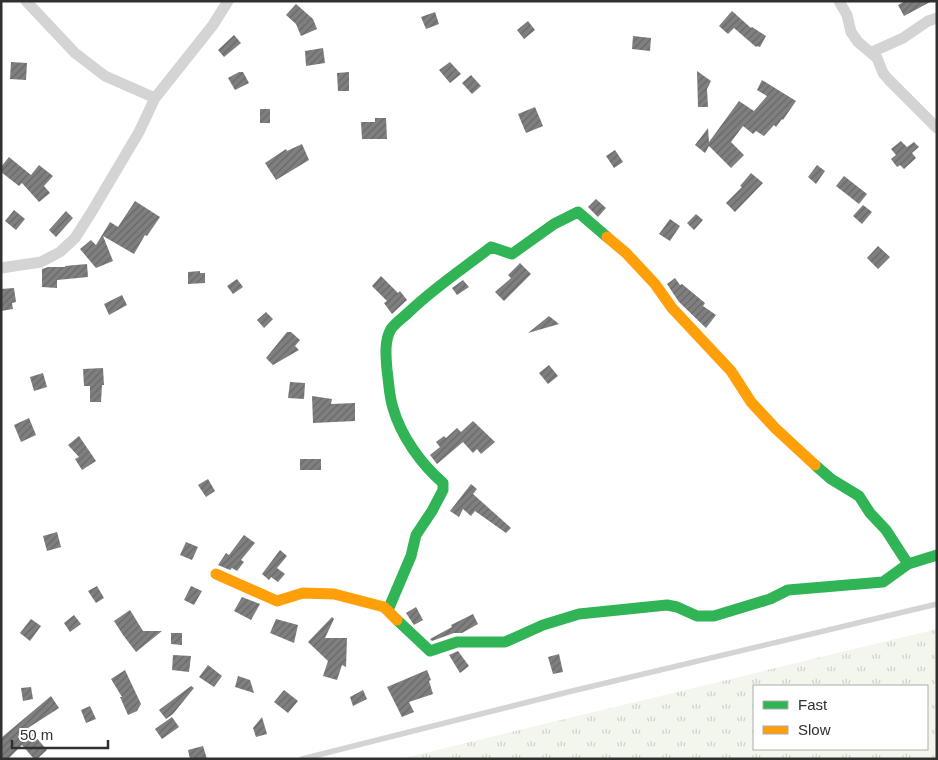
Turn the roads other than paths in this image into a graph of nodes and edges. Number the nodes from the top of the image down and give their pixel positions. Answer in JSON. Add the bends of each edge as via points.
{"nodes":[{"id":1,"x":26,"y":1,"type":"edge"},
{"id":2,"x":228,"y":1,"type":"edge"},
{"id":3,"x":839,"y":1,"type":"edge"},
{"id":4,"x":937,"y":18,"type":"edge"},
{"id":5,"x":872,"y":52,"type":"junction"},
{"id":6,"x":155,"y":98,"type":"junction"},
{"id":7,"x":937,"y":128,"type":"edge"},
{"id":8,"x":1,"y":268,"type":"edge"},
{"id":9,"x":937,"y":555,"type":"edge"},
{"id":10,"x":908,"y":564,"type":"junction"},
{"id":11,"x":216,"y":574,"type":"dead end"},
{"id":12,"x":937,"y":604,"type":"edge"},
{"id":13,"x":388,"y":610,"type":"junction"},
{"id":14,"x":302,"y":759,"type":"edge"}],
"edges":[{"from":1,"to":6,"type":"street","via":[[75,53],[105,76]]},
{"from":2,"to":6,"type":"street"},
{"from":3,"to":5,"type":"street","via":[[851,32]]},
{"from":4,"to":5,"type":"street"},
{"from":5,"to":7,"type":"street","via":[[883,73]]},
{"from":6,"to":8,"type":"street","via":[[139,132],[75,238],[60,252],[40,262]]},
{"from":9,"to":10,"type":"street"},
{"from":10,"to":13,"type":"street","via":[[883,582],[788,590],[770,599],[714,616],[698,616],[667,605],[579,614],[505,642],[457,642],[430,651]]},
{"from":10,"to":13,"type":"street","via":[[859,496],[831,479],[775,428],[751,402],[731,371],[672,308],[655,284],[626,253],[578,212],[554,224],[512,254],[491,247],[426,296],[390,331],[387,357],[393,410],[420,458],[444,483],[444,490],[416,535],[411,556]]},
{"from":11,"to":13,"type":"street","via":[[277,601],[317,592],[351,597]]},
{"from":12,"to":14,"type":"lane"}]}
